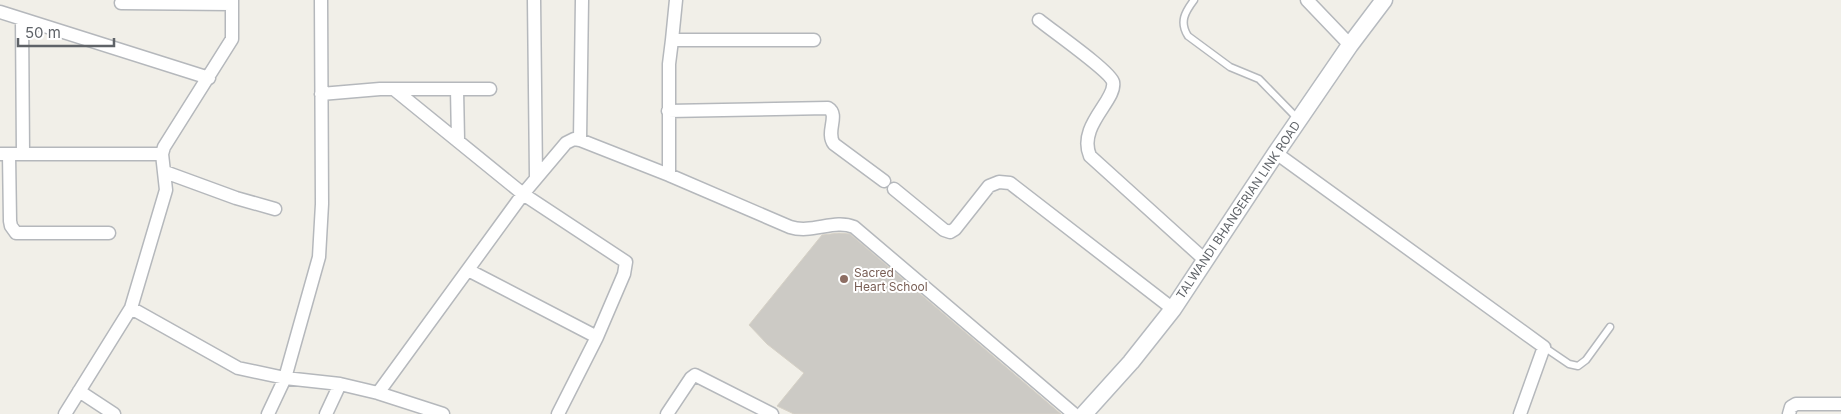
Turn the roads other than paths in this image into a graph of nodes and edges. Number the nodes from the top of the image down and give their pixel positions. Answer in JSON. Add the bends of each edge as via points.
{"nodes":[{"id":1,"x":321,"y":0,"type":"edge"},
{"id":2,"x":534,"y":0,"type":"edge"},
{"id":3,"x":582,"y":0,"type":"edge"},
{"id":4,"x":676,"y":0,"type":"edge"},
{"id":5,"x":1194,"y":0,"type":"edge"},
{"id":6,"x":1307,"y":0,"type":"edge"},
{"id":7,"x":1384,"y":0,"type":"edge"},
{"id":8,"x":232,"y":2,"type":"edge"},
{"id":9,"x":121,"y":3,"type":"dead end"},
{"id":10,"x":0,"y":12,"type":"edge"},
{"id":11,"x":22,"y":19,"type":"junction"},
{"id":12,"x":1039,"y":20,"type":"dead end"},
{"id":13,"x":672,"y":40,"type":"junction"},
{"id":14,"x":814,"y":40,"type":"dead end"},
{"id":15,"x":1350,"y":45,"type":"junction"},
{"id":16,"x":209,"y":78,"type":"junction"},
{"id":17,"x":456,"y":89,"type":"junction"},
{"id":18,"x":490,"y":89,"type":"dead end"},
{"id":19,"x":395,"y":90,"type":"junction"},
{"id":20,"x":321,"y":94,"type":"junction"},
{"id":21,"x":668,"y":111,"type":"junction"},
{"id":22,"x":1299,"y":120,"type":"junction"},
{"id":23,"x":458,"y":140,"type":"junction"},
{"id":24,"x":580,"y":140,"type":"junction"},
{"id":25,"x":1276,"y":153,"type":"junction"},
{"id":26,"x":5,"y":154,"type":"edge"},
{"id":27,"x":23,"y":154,"type":"junction"},
{"id":28,"x":162,"y":154,"type":"junction"},
{"id":29,"x":165,"y":172,"type":"junction"},
{"id":30,"x":669,"y":175,"type":"junction"},
{"id":31,"x":536,"y":176,"type":"junction"},
{"id":32,"x":522,"y":194,"type":"junction"},
{"id":33,"x":274,"y":209,"type":"dead end"},
{"id":34,"x":109,"y":234,"type":"dead end"},
{"id":35,"x":1205,"y":260,"type":"junction"},
{"id":36,"x":468,"y":270,"type":"junction"},
{"id":37,"x":131,"y":308,"type":"junction"},
{"id":38,"x":1173,"y":310,"type":"junction"},
{"id":39,"x":1610,"y":327,"type":"dead end"},
{"id":40,"x":597,"y":337,"type":"junction"},
{"id":41,"x":1544,"y":348,"type":"junction"},
{"id":42,"x":285,"y":378,"type":"junction"},
{"id":43,"x":340,"y":384,"type":"junction"},
{"id":44,"x":80,"y":391,"type":"junction"},
{"id":45,"x":378,"y":393,"type":"junction"},
{"id":46,"x":1841,"y":404,"type":"edge"},
{"id":47,"x":65,"y":414,"type":"edge"},
{"id":48,"x":114,"y":414,"type":"edge"},
{"id":49,"x":268,"y":414,"type":"edge"},
{"id":50,"x":326,"y":414,"type":"edge"},
{"id":51,"x":443,"y":414,"type":"edge"},
{"id":52,"x":558,"y":414,"type":"edge"},
{"id":53,"x":667,"y":414,"type":"edge"},
{"id":54,"x":772,"y":414,"type":"edge"},
{"id":55,"x":1074,"y":414,"type":"edge"},
{"id":56,"x":1084,"y":414,"type":"edge"},
{"id":57,"x":1520,"y":414,"type":"edge"},
{"id":58,"x":1789,"y":414,"type":"edge"}],
"edges":[{"from":1,"to":20,"type":"street"},
{"from":2,"to":31,"type":"street"},
{"from":3,"to":24,"type":"street"},
{"from":4,"to":13,"type":"street"},
{"from":5,"to":22,"type":"lane","via":[[1184,17],[1184,30],[1188,36],[1230,67],[1259,79]]},
{"from":6,"to":15,"type":"street"},
{"from":7,"to":15,"type":"street","name":"TALWANDI BHANGERIAN LINK ROAD"},
{"from":8,"to":9,"type":"street"},
{"from":8,"to":16,"type":"street","via":[[232,39]]},
{"from":10,"to":11,"type":"street"},
{"from":11,"to":16,"type":"street"},
{"from":11,"to":27,"type":"street"},
{"from":12,"to":35,"type":"street","via":[[1104,71],[1113,82],[1113,88],[1088,136],[1090,156]]},
{"from":13,"to":14,"type":"street"},
{"from":13,"to":21,"type":"street"},
{"from":15,"to":22,"type":"street","name":"TALWANDI BHANGERIAN LINK ROAD"},
{"from":16,"to":28,"type":"street"},
{"from":17,"to":18,"type":"street"},
{"from":17,"to":19,"type":"street"},
{"from":17,"to":23,"type":"street"},
{"from":19,"to":20,"type":"street"},
{"from":19,"to":23,"type":"street"},
{"from":20,"to":42,"type":"street","via":[[320,256]]},
{"from":21,"to":30,"type":"street"},
{"from":21,"to":38,"type":"street","via":[[832,109],[830,135],[834,144],[944,230],[950,232],[955,229],[989,186],[999,182],[1010,183]]},
{"from":22,"to":25,"type":"street","name":"TALWANDI BHANGERIAN LINK ROAD"},
{"from":23,"to":32,"type":"street"},
{"from":24,"to":30,"type":"street"},
{"from":24,"to":31,"type":"street","via":[[566,142]]},
{"from":25,"to":35,"type":"street","name":"TALWANDI BHANGERIAN LINK ROAD"},
{"from":25,"to":41,"type":"street"},
{"from":26,"to":27,"type":"street"},
{"from":26,"to":34,"type":"street","via":[[10,221],[16,233]]},
{"from":27,"to":28,"type":"street"},
{"from":28,"to":29,"type":"street"},
{"from":29,"to":33,"type":"street"},
{"from":29,"to":37,"type":"street","via":[[166,190]]},
{"from":30,"to":55,"type":"street","via":[[796,229],[844,224],[854,228]]},
{"from":31,"to":32,"type":"street"},
{"from":32,"to":36,"type":"street"},
{"from":32,"to":40,"type":"street","via":[[626,262]]},
{"from":35,"to":38,"type":"street","name":"TALWANDI BHANGERIAN LINK ROAD"},
{"from":36,"to":40,"type":"street"},
{"from":36,"to":45,"type":"street"},
{"from":37,"to":42,"type":"street","via":[[232,365]]},
{"from":37,"to":44,"type":"street"},
{"from":38,"to":56,"type":"street","name":"TALWANDI BHANGERIAN LINK ROAD"},
{"from":39,"to":41,"type":"lane","via":[[1578,366]]},
{"from":40,"to":52,"type":"street"},
{"from":41,"to":57,"type":"street"},
{"from":42,"to":43,"type":"street"},
{"from":42,"to":49,"type":"street"},
{"from":43,"to":45,"type":"street"},
{"from":43,"to":50,"type":"street"},
{"from":44,"to":47,"type":"street"},
{"from":44,"to":48,"type":"street"},
{"from":45,"to":51,"type":"street"},
{"from":46,"to":58,"type":"street","via":[[1796,404]]},
{"from":53,"to":54,"type":"street","via":[[695,375]]}]}
